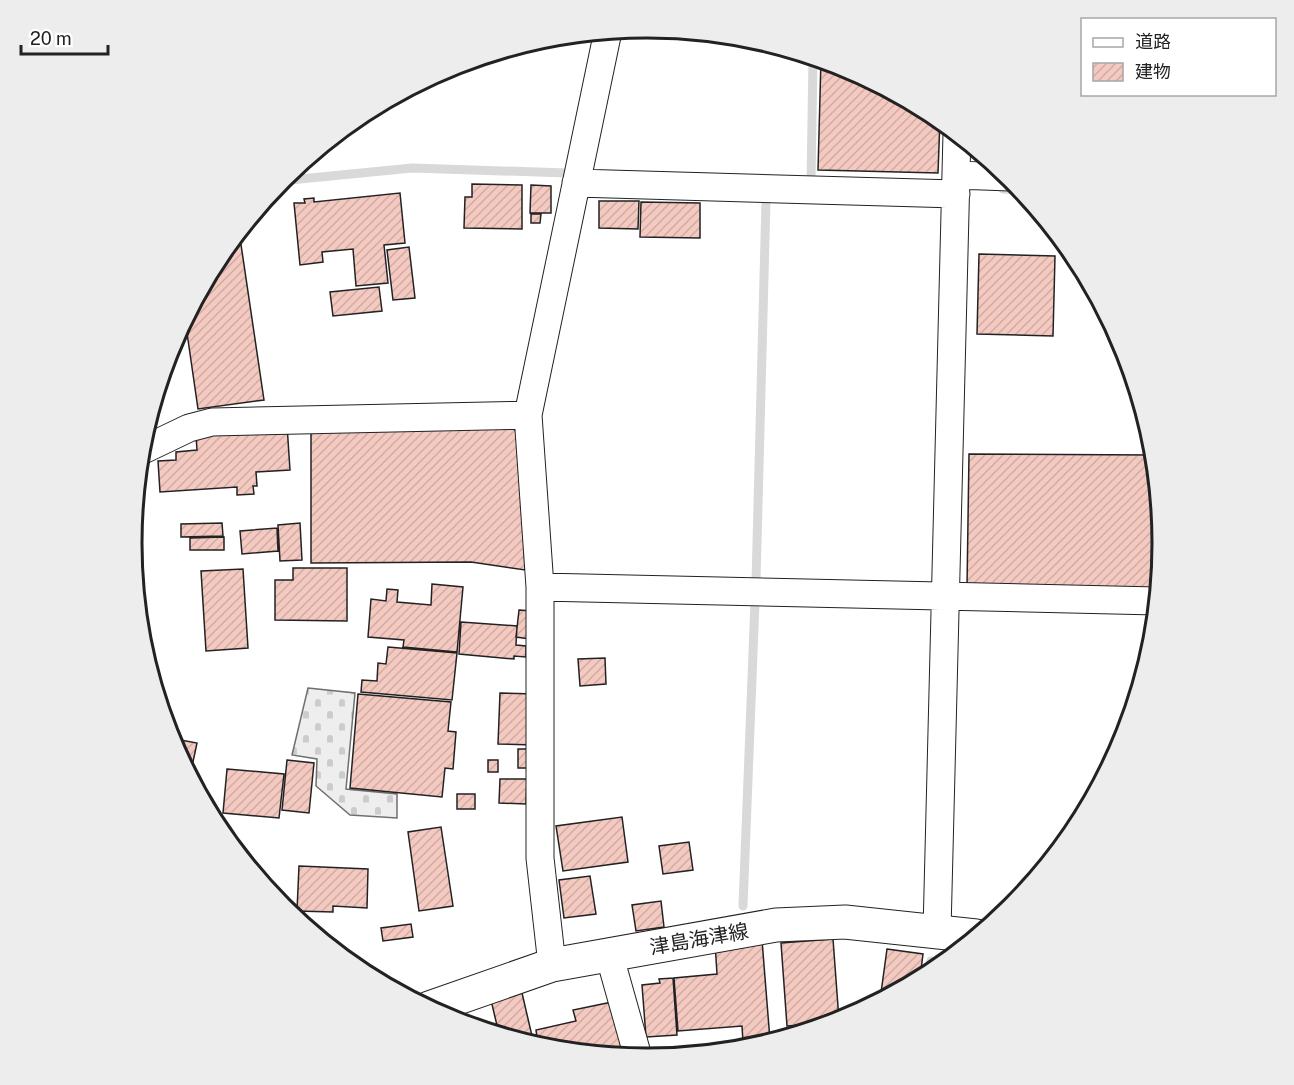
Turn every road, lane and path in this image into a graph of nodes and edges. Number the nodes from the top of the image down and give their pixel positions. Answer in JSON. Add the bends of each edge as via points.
{"nodes":[{"id":1,"x":606,"y":40,"type":"edge"},
{"id":2,"x":957,"y":144,"type":"edge"},
{"id":3,"x":997,"y":179,"type":"edge"},
{"id":4,"x":576,"y":183,"type":"junction"},
{"id":5,"x":956,"y":184,"type":"junction"},
{"id":6,"x":528,"y":415,"type":"junction"},
{"id":7,"x":152,"y":446,"type":"edge"},
{"id":8,"x":540,"y":588,"type":"junction"},
{"id":9,"x":945,"y":596,"type":"junction"},
{"id":10,"x":1149,"y":602,"type":"edge"},
{"id":11,"x":937,"y":931,"type":"junction"},
{"id":12,"x":964,"y":935,"type":"edge"},
{"id":13,"x":609,"y":954,"type":"junction"},
{"id":14,"x":552,"y":965,"type":"junction"},
{"id":15,"x":442,"y":1003,"type":"edge"},
{"id":16,"x":635,"y":1047,"type":"edge"}],
"edges":[{"from":1,"to":4,"type":"street"},
{"from":2,"to":5,"type":"street"},
{"from":3,"to":5,"type":"street"},
{"from":4,"to":5,"type":"street"},
{"from":4,"to":6,"type":"street"},
{"from":5,"to":9,"type":"street"},
{"from":6,"to":7,"type":"street","via":[[212,422]]},
{"from":6,"to":8,"type":"street"},
{"from":8,"to":9,"type":"street"},
{"from":8,"to":14,"type":"street","via":[[540,858]]},
{"from":9,"to":10,"type":"street"},
{"from":9,"to":11,"type":"street"},
{"from":11,"to":12,"type":"main road","name":"津島海津線"},
{"from":11,"to":13,"type":"main road","name":"津島海津線","via":[[845,922],[776,925]]},
{"from":13,"to":14,"type":"main road","name":"津島海津線"},
{"from":13,"to":16,"type":"street"},
{"from":14,"to":15,"type":"main road","name":"津島海津線"}]}
